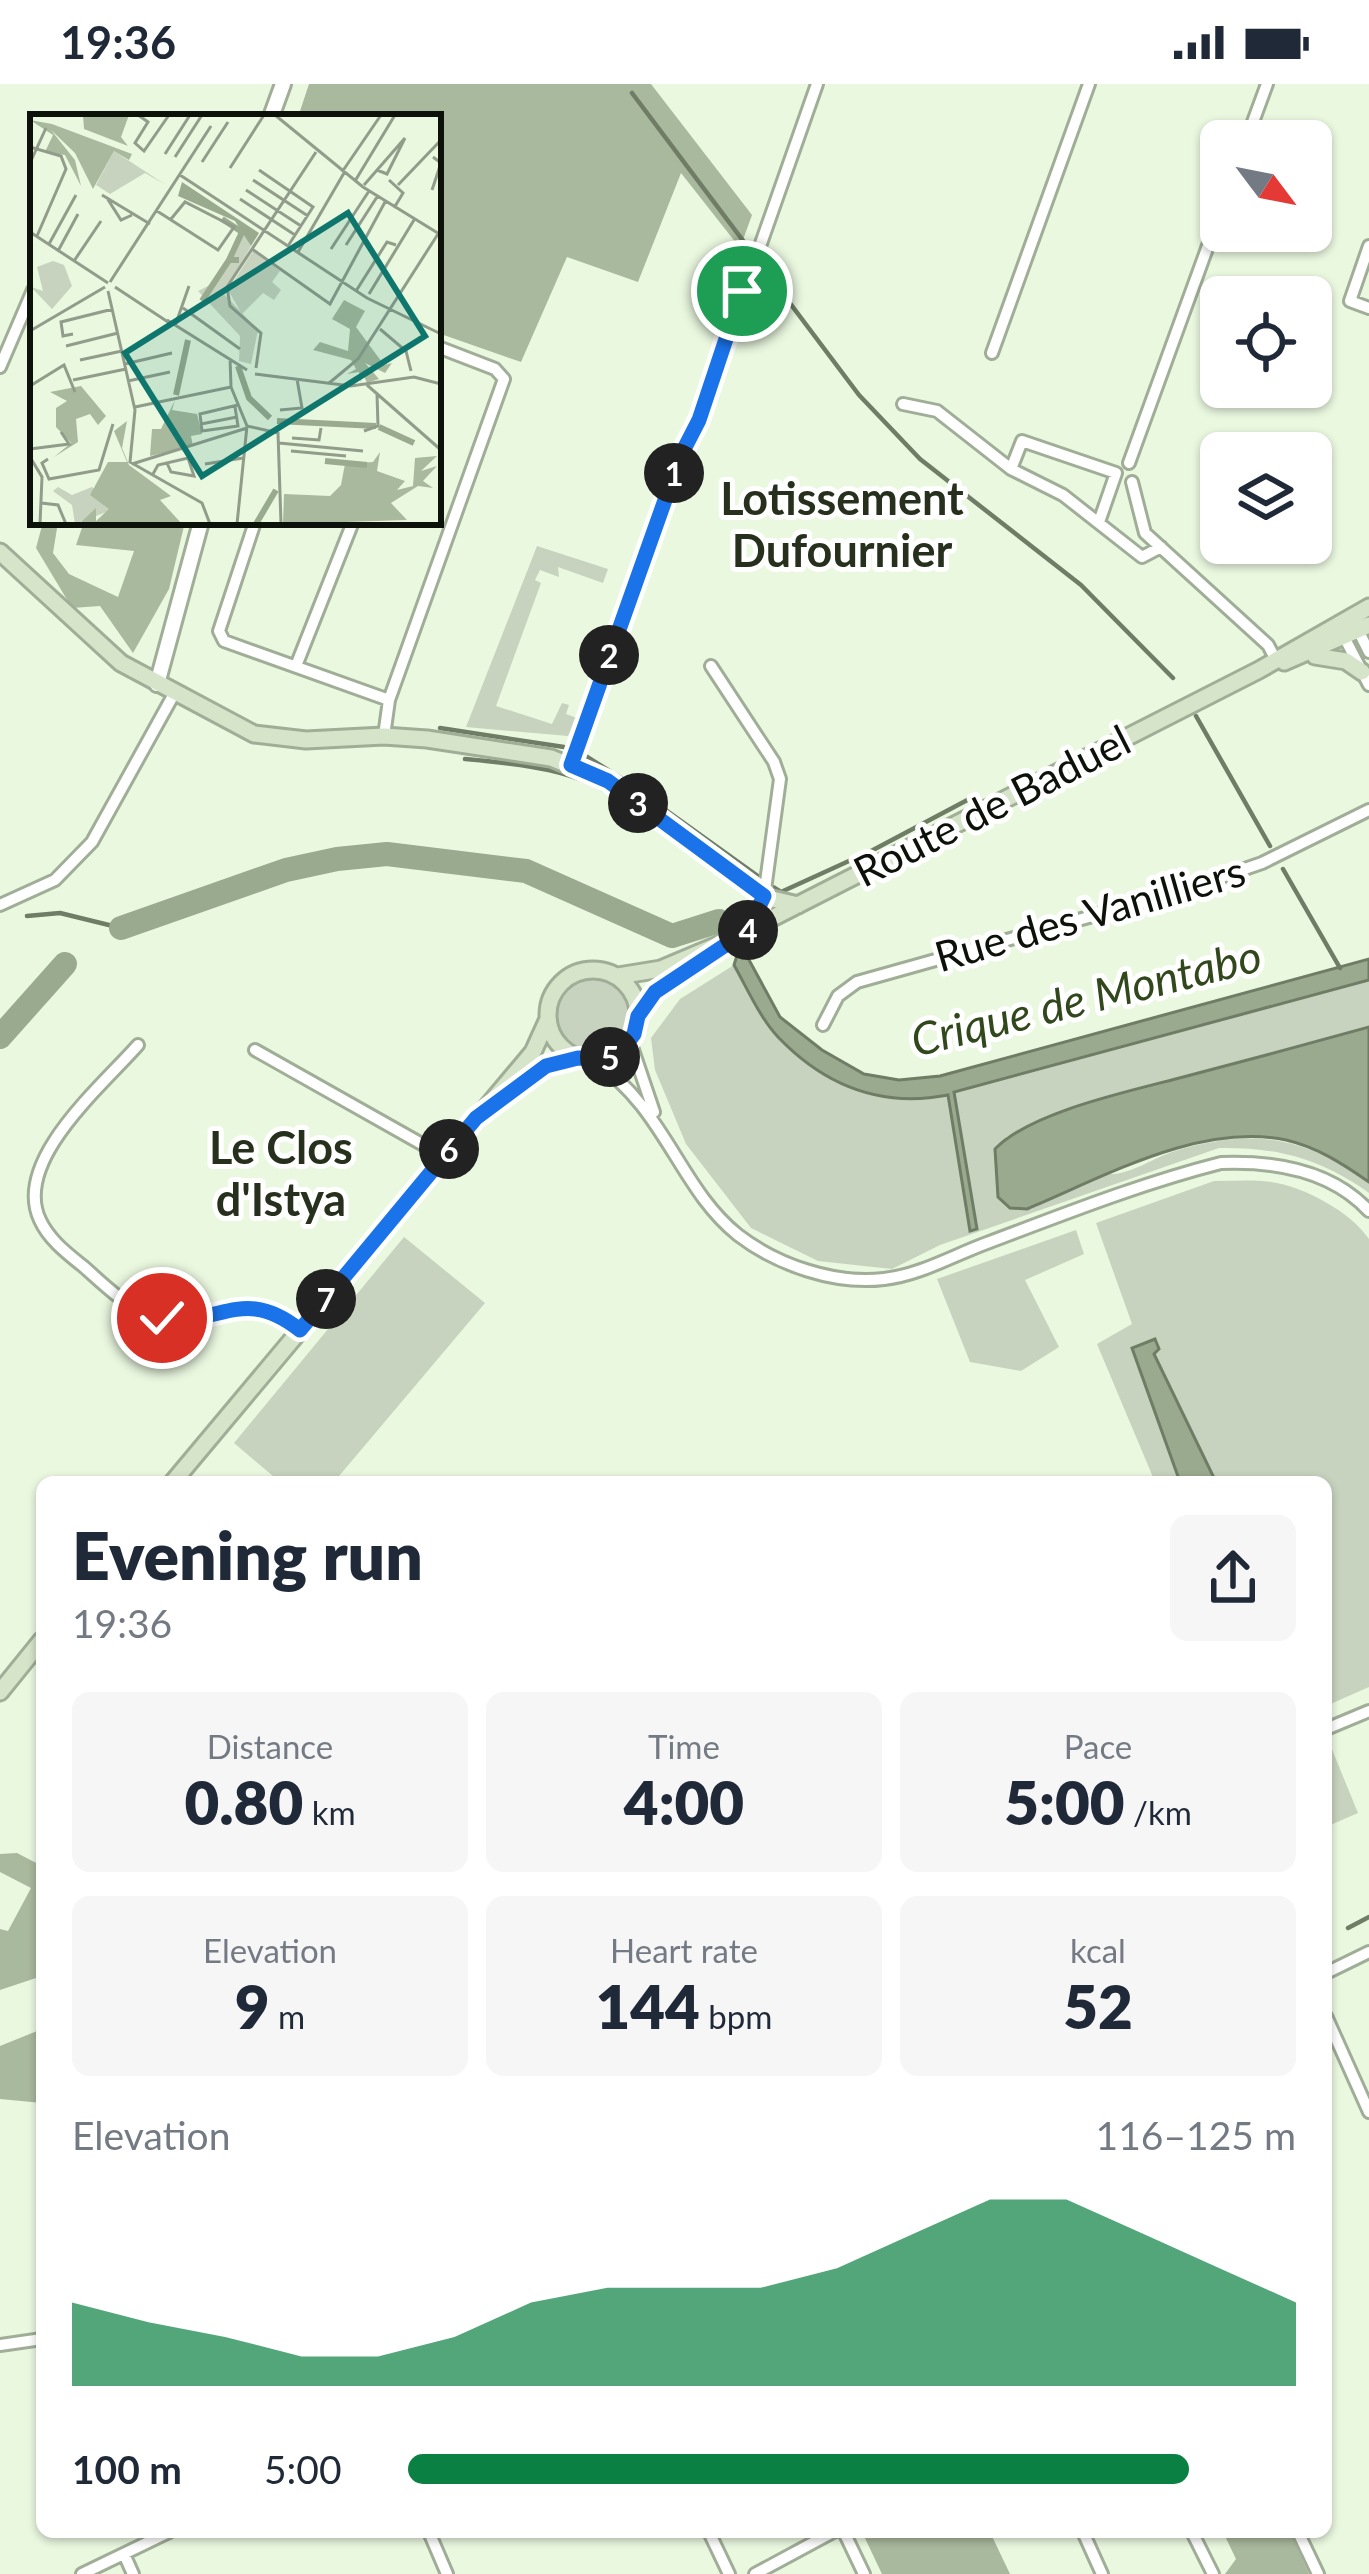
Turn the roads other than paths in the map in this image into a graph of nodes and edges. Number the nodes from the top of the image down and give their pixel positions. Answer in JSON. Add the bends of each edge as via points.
{"nodes":[{"id":1,"x":283,"y":84,"type":"edge"},
{"id":2,"x":817,"y":84,"type":"edge"},
{"id":3,"x":1088,"y":84,"type":"edge"},
{"id":4,"x":1267,"y":84,"type":"edge"},
{"id":5,"x":272,"y":114,"type":"edge"},
{"id":6,"x":1254,"y":120,"type":"edge"},
{"id":7,"x":1369,"y":246,"type":"edge"},
{"id":8,"x":1206,"y":252,"type":"edge"},
{"id":9,"x":30,"y":297,"type":"edge"},
{"id":10,"x":1369,"y":308,"type":"edge"},
{"id":11,"x":441,"y":348,"type":"edge"},
{"id":12,"x":992,"y":352,"type":"dead end"},
{"id":13,"x":0,"y":368,"type":"edge"},
{"id":14,"x":903,"y":404,"type":"dead end"},
{"id":15,"x":1129,"y":463,"type":"dead end"},
{"id":16,"x":1011,"y":469,"type":"junction"},
{"id":17,"x":1132,"y":482,"type":"dead end"},
{"id":18,"x":1099,"y":522,"type":"junction"},
{"id":19,"x":200,"y":525,"type":"edge"},
{"id":20,"x":254,"y":525,"type":"edge"},
{"id":21,"x":352,"y":525,"type":"edge"},
{"id":22,"x":1161,"y":547,"type":"junction"},
{"id":23,"x":0,"y":553,"type":"edge"},
{"id":24,"x":1369,"y":607,"type":"edge"},
{"id":25,"x":1344,"y":619,"type":"junction"},
{"id":26,"x":1358,"y":632,"type":"edge"},
{"id":27,"x":1369,"y":652,"type":"edge"},
{"id":28,"x":1300,"y":658,"type":"junction"},
{"id":29,"x":1276,"y":660,"type":"junction"},
{"id":30,"x":296,"y":666,"type":"junction"},
{"id":31,"x":711,"y":666,"type":"dead end"},
{"id":32,"x":1258,"y":670,"type":"junction"},
{"id":33,"x":1366,"y":678,"type":"edge"},
{"id":34,"x":157,"y":684,"type":"junction"},
{"id":35,"x":174,"y":694,"type":"junction"},
{"id":36,"x":388,"y":700,"type":"junction"},
{"id":37,"x":384,"y":736,"type":"junction"},
{"id":38,"x":571,"y":765,"type":"junction"},
{"id":39,"x":1369,"y":810,"type":"edge"},
{"id":40,"x":764,"y":896,"type":"junction"},
{"id":41,"x":0,"y":905,"type":"edge"},
{"id":42,"x":798,"y":905,"type":"junction"},
{"id":43,"x":748,"y":930,"type":"junction"},
{"id":44,"x":725,"y":942,"type":"junction"},
{"id":45,"x":618,"y":976,"type":"junction"},
{"id":46,"x":638,"y":1016,"type":"junction"},
{"id":47,"x":548,"y":1019,"type":"junction"},
{"id":48,"x":823,"y":1025,"type":"dead end"},
{"id":49,"x":630,"y":1041,"type":"junction"},
{"id":50,"x":138,"y":1045,"type":"dead end"},
{"id":51,"x":255,"y":1050,"type":"dead end"},
{"id":52,"x":585,"y":1059,"type":"junction"},
{"id":53,"x":476,"y":1118,"type":"junction"},
{"id":54,"x":660,"y":1126,"type":"junction"},
{"id":55,"x":443,"y":1156,"type":"junction"},
{"id":56,"x":1369,"y":1211,"type":"edge"},
{"id":57,"x":300,"y":1330,"type":"junction"},
{"id":58,"x":178,"y":1476,"type":"edge"},
{"id":59,"x":36,"y":1647,"type":"edge"},
{"id":60,"x":0,"y":1692,"type":"edge"},
{"id":61,"x":1369,"y":1711,"type":"edge"},
{"id":62,"x":1332,"y":1726,"type":"edge"},
{"id":63,"x":1369,"y":1952,"type":"edge"},
{"id":64,"x":1332,"y":1969,"type":"edge"},
{"id":65,"x":1332,"y":2030,"type":"edge"},
{"id":66,"x":1369,"y":2113,"type":"edge"},
{"id":67,"x":36,"y":2339,"type":"edge"},
{"id":68,"x":0,"y":2344,"type":"edge"},
{"id":69,"x":157,"y":2538,"type":"edge"},
{"id":70,"x":432,"y":2538,"type":"edge"},
{"id":71,"x":712,"y":2538,"type":"edge"},
{"id":72,"x":821,"y":2538,"type":"edge"},
{"id":73,"x":847,"y":2538,"type":"edge"},
{"id":74,"x":1085,"y":2538,"type":"edge"},
{"id":75,"x":1195,"y":2538,"type":"edge"},
{"id":76,"x":1301,"y":2538,"type":"edge"},
{"id":77,"x":124,"y":2554,"type":"junction"},
{"id":78,"x":82,"y":2574,"type":"edge"},
{"id":79,"x":134,"y":2574,"type":"edge"},
{"id":80,"x":447,"y":2574,"type":"edge"},
{"id":81,"x":729,"y":2574,"type":"edge"},
{"id":82,"x":755,"y":2574,"type":"edge"},
{"id":83,"x":864,"y":2574,"type":"edge"},
{"id":84,"x":1102,"y":2574,"type":"edge"},
{"id":85,"x":1213,"y":2574,"type":"edge"},
{"id":86,"x":1318,"y":2574,"type":"edge"}],
"edges":[{"from":1,"to":5,"type":"street"},
{"from":2,"to":38,"type":"street"},
{"from":3,"to":12,"type":"street"},
{"from":4,"to":6,"type":"street"},
{"from":7,"to":10,"type":"street","via":[[1350,301]]},
{"from":8,"to":15,"type":"street"},
{"from":9,"to":13,"type":"street"},
{"from":11,"to":36,"type":"street","via":[[504,380]]},
{"from":14,"to":16,"type":"street","via":[[937,411]]},
{"from":16,"to":18,"type":"street"},
{"from":16,"to":18,"type":"street","via":[[1022,441],[1116,472]]},
{"from":17,"to":22,"type":"street","via":[[1145,533]]},
{"from":18,"to":22,"type":"street","via":[[1142,557]]},
{"from":19,"to":34,"type":"street"},
{"from":20,"to":30,"type":"street","via":[[219,631],[224,641]]},
{"from":21,"to":30,"type":"street"},
{"from":22,"to":29,"type":"street"},
{"from":23,"to":34,"type":"main road","via":[[121,663]]},
{"from":24,"to":25,"type":"main road","name":"Route de Baduel"},
{"from":25,"to":26,"type":"street"},
{"from":25,"to":29,"type":"main road","name":"Route de Baduel"},
{"from":26,"to":27,"type":"street"},
{"from":26,"to":28,"type":"main road","name":"Route de Baduel"},
{"from":26,"to":33,"type":"street"},
{"from":28,"to":32,"type":"main road","name":"Route de Baduel"},
{"from":28,"to":33,"type":"main road","via":[[1346,661]]},
{"from":29,"to":32,"type":"main road","name":"Route de Baduel"},
{"from":30,"to":36,"type":"street"},
{"from":31,"to":40,"type":"street","via":[[780,779]]},
{"from":32,"to":42,"type":"main road","name":"Route de Baduel"},
{"from":34,"to":35,"type":"main road"},
{"from":35,"to":37,"type":"main road","via":[[276,739]]},
{"from":35,"to":41,"type":"street","via":[[83,853],[56,880]]},
{"from":36,"to":37,"type":"street"},
{"from":37,"to":38,"type":"main road"},
{"from":38,"to":40,"type":"main road","via":[[608,781]]},
{"from":39,"to":48,"type":"street","name":"Rue des Vanilliers","via":[[1262,863],[1178,892],[856,982]]},
{"from":40,"to":42,"type":"main road"},
{"from":40,"to":43,"type":"main road"},
{"from":42,"to":43,"type":"main road","name":"Route de Baduel"},
{"from":43,"to":44,"type":"main road","name":"Route de Baduel"},
{"from":44,"to":45,"type":"main road","name":"Route de Baduel","via":[[661,969]]},
{"from":44,"to":46,"type":"main road","name":"Route de Baduel","via":[[655,992]]},
{"from":45,"to":46,"type":"main road"},
{"from":45,"to":47,"type":"main road","via":[[595,969],[572,975],[556,986]]},
{"from":46,"to":49,"type":"main road"},
{"from":47,"to":52,"type":"main road","via":[[560,1047]]},
{"from":47,"to":53,"type":"main road","via":[[533,1052]]},
{"from":49,"to":52,"type":"main road","via":[[614,1055]]},
{"from":49,"to":54,"type":"street"},
{"from":50,"to":57,"type":"street","via":[[41,1160],[34,1198],[45,1231],[150,1315],[188,1319],[261,1307]]},
{"from":51,"to":55,"type":"street"},
{"from":52,"to":53,"type":"main road","via":[[546,1066]]},
{"from":52,"to":54,"type":"street","via":[[631,1090]]},
{"from":53,"to":55,"type":"main road"},
{"from":54,"to":56,"type":"street","via":[[739,1235],[770,1255],[850,1280],[884,1280],[1221,1163],[1300,1170]]},
{"from":55,"to":57,"type":"main road"},
{"from":57,"to":58,"type":"main road"},
{"from":59,"to":60,"type":"main road"},
{"from":61,"to":62,"type":"street"},
{"from":63,"to":64,"type":"street"},
{"from":65,"to":66,"type":"street"},
{"from":67,"to":68,"type":"street"},
{"from":69,"to":77,"type":"street"},
{"from":70,"to":80,"type":"street"},
{"from":71,"to":81,"type":"street"},
{"from":72,"to":82,"type":"street"},
{"from":73,"to":83,"type":"street"},
{"from":74,"to":84,"type":"street"},
{"from":75,"to":85,"type":"street"},
{"from":76,"to":86,"type":"street"},
{"from":77,"to":78,"type":"street"},
{"from":77,"to":79,"type":"street"}]}
